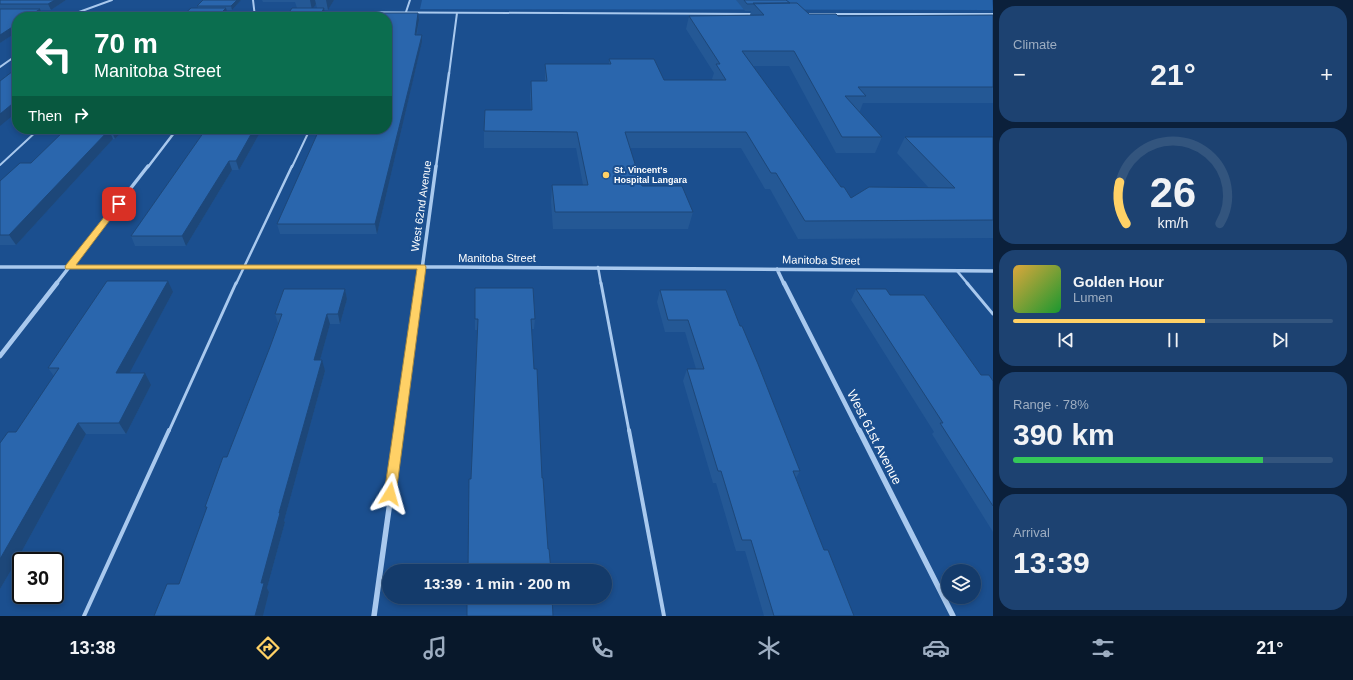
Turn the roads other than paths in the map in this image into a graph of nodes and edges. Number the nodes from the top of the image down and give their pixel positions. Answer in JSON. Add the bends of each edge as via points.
{"nodes":[{"id":1,"x":112,"y":0,"type":"edge"},
{"id":2,"x":253,"y":0,"type":"edge"},
{"id":3,"x":410,"y":0,"type":"edge"},
{"id":4,"x":32,"y":12,"type":"edge"},
{"id":5,"x":79,"y":12,"type":"junction"},
{"id":6,"x":169,"y":12,"type":"joint"},
{"id":7,"x":193,"y":12,"type":"edge"},
{"id":8,"x":217,"y":12,"type":"edge"},
{"id":9,"x":255,"y":12,"type":"junction"},
{"id":10,"x":297,"y":12,"type":"edge"},
{"id":11,"x":313,"y":12,"type":"edge"},
{"id":12,"x":367,"y":12,"type":"joint"},
{"id":13,"x":406,"y":12,"type":"junction"},
{"id":14,"x":457,"y":13,"type":"junction"},
{"id":15,"x":757,"y":14,"type":"edge"},
{"id":16,"x":796,"y":14,"type":"edge"},
{"id":17,"x":993,"y":14,"type":"edge"},
{"id":18,"x":12,"y":59,"type":"edge"},
{"id":19,"x":0,"y":67,"type":"edge"},
{"id":20,"x":34,"y":134,"type":"edge"},
{"id":21,"x":173,"y":134,"type":"edge"},
{"id":22,"x":308,"y":134,"type":"edge"},
{"id":23,"x":0,"y":165,"type":"edge"},
{"id":24,"x":69,"y":267,"type":"junction"},
{"id":25,"x":422,"y":267,"type":"junction"},
{"id":26,"x":0,"y":268,"type":"edge"},
{"id":27,"x":244,"y":268,"type":"junction"},
{"id":28,"x":598,"y":268,"type":"junction"},
{"id":29,"x":777,"y":269,"type":"junction"},
{"id":30,"x":957,"y":270,"type":"junction"},
{"id":31,"x":993,"y":271,"type":"edge"},
{"id":32,"x":993,"y":314,"type":"edge"},
{"id":33,"x":0,"y":356,"type":"edge"},
{"id":34,"x":84,"y":616,"type":"edge"},
{"id":35,"x":374,"y":616,"type":"edge"},
{"id":36,"x":664,"y":616,"type":"edge"},
{"id":37,"x":952,"y":616,"type":"edge"}],
"edges":[{"from":1,"to":5,"type":"street"},
{"from":2,"to":9,"type":"street"},
{"from":3,"to":13,"type":"street"},
{"from":4,"to":5,"type":"street"},
{"from":5,"to":6,"type":"street"},
{"from":6,"to":7,"type":"street"},
{"from":8,"to":9,"type":"street"},
{"from":9,"to":10,"type":"street"},
{"from":11,"to":12,"type":"street"},
{"from":12,"to":13,"type":"street"},
{"from":13,"to":14,"type":"street"},
{"from":14,"to":15,"type":"street"},
{"from":14,"to":25,"type":"street","name":"West 62nd Avenue"},
{"from":16,"to":17,"type":"street"},
{"from":18,"to":19,"type":"street"},
{"from":20,"to":23,"type":"lane"},
{"from":21,"to":24,"type":"street"},
{"from":22,"to":27,"type":"lane"},
{"from":24,"to":26,"type":"street","name":"Manitoba Street"},
{"from":24,"to":27,"type":"street","name":"Manitoba Street"},
{"from":24,"to":33,"type":"street"},
{"from":25,"to":27,"type":"street","name":"Manitoba Street"},
{"from":25,"to":28,"type":"street","name":"Manitoba Street"},
{"from":25,"to":35,"type":"street","name":"West 62nd Avenue"},
{"from":27,"to":34,"type":"lane"},
{"from":28,"to":29,"type":"street","name":"Manitoba Street"},
{"from":28,"to":36,"type":"lane"},
{"from":29,"to":30,"type":"street","name":"Manitoba Street"},
{"from":29,"to":37,"type":"street","name":"West 61st Avenue"},
{"from":30,"to":31,"type":"street","name":"Manitoba Street"},
{"from":30,"to":32,"type":"lane"}]}
